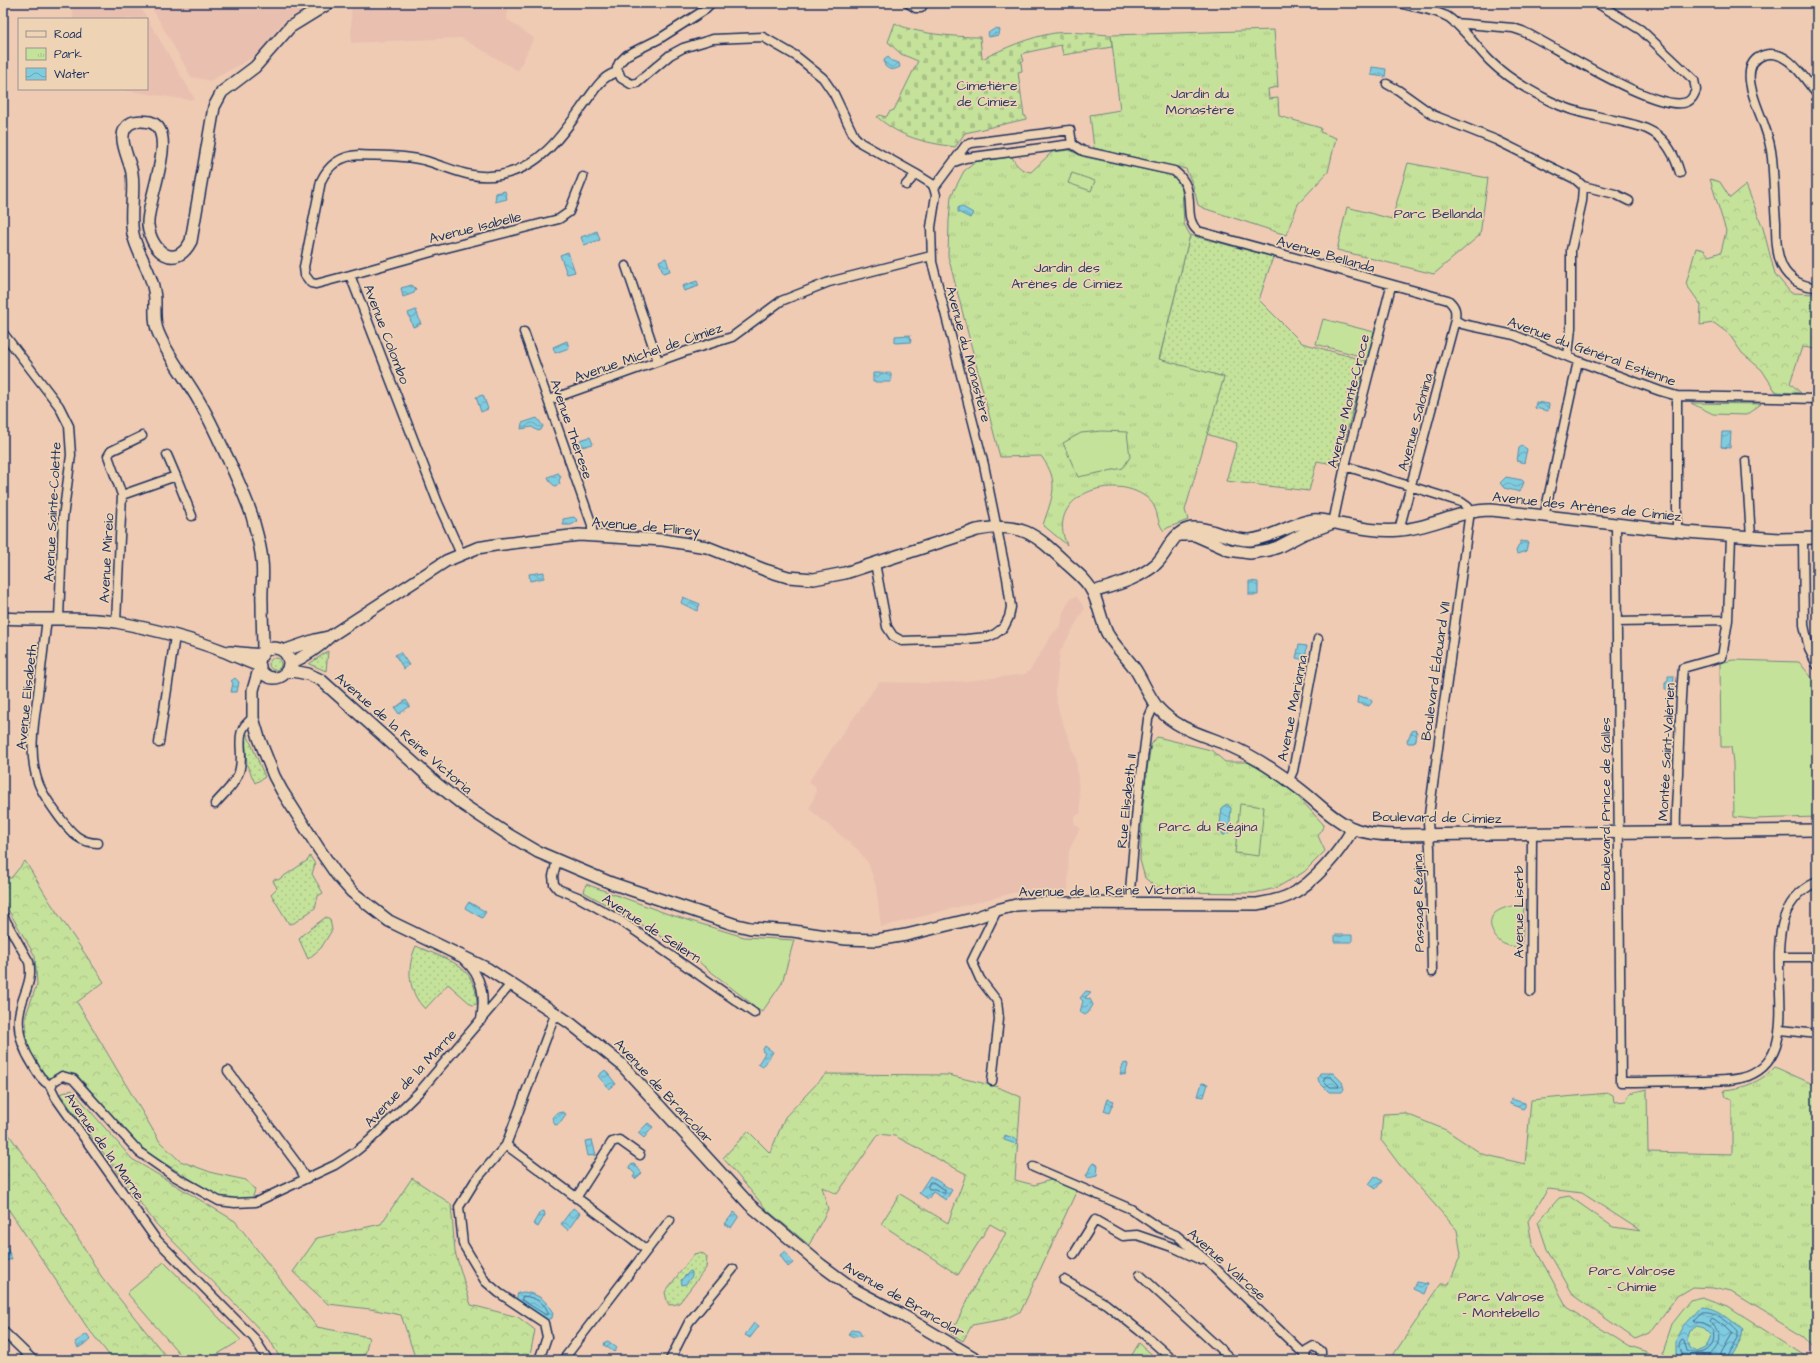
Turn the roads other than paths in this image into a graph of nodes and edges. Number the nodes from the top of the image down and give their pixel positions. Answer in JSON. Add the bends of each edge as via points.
{"nodes":[{"id":1,"x":329,"y":3,"type":"edge"},
{"id":2,"x":711,"y":3,"type":"edge"},
{"id":3,"x":908,"y":3,"type":"edge"},
{"id":4,"x":924,"y":3,"type":"edge"},
{"id":5,"x":1398,"y":3,"type":"edge"},
{"id":6,"x":1597,"y":3,"type":"edge"},
{"id":7,"x":1454,"y":23,"type":"junction"},
{"id":8,"x":618,"y":72,"type":"junction"},
{"id":9,"x":1387,"y":84,"type":"dead end"},
{"id":10,"x":1817,"y":94,"type":"edge"},
{"id":11,"x":1072,"y":144,"type":"junction"},
{"id":12,"x":954,"y":162,"type":"junction"},
{"id":13,"x":1680,"y":173,"type":"dead end"},
{"id":14,"x":916,"y":174,"type":"junction"},
{"id":15,"x":583,"y":177,"type":"dead end"},
{"id":16,"x":906,"y":185,"type":"dead end"},
{"id":17,"x":1583,"y":186,"type":"junction"},
{"id":18,"x":934,"y":188,"type":"junction"},
{"id":19,"x":1629,"y":201,"type":"dead end"},
{"id":20,"x":931,"y":256,"type":"junction"},
{"id":21,"x":626,"y":266,"type":"dead end"},
{"id":22,"x":350,"y":275,"type":"junction"},
{"id":23,"x":1391,"y":286,"type":"junction"},
{"id":24,"x":1817,"y":287,"type":"edge"},
{"id":25,"x":1455,"y":320,"type":"junction"},
{"id":26,"x":524,"y":332,"type":"dead end"},
{"id":27,"x":3,"y":333,"type":"edge"},
{"id":28,"x":1568,"y":356,"type":"junction"},
{"id":29,"x":658,"y":361,"type":"junction"},
{"id":30,"x":1578,"y":361,"type":"junction"},
{"id":31,"x":1677,"y":396,"type":"junction"},
{"id":32,"x":1817,"y":399,"type":"edge"},
{"id":33,"x":549,"y":400,"type":"junction"},
{"id":34,"x":142,"y":436,"type":"dead end"},
{"id":35,"x":167,"y":455,"type":"dead end"},
{"id":36,"x":1746,"y":461,"type":"dead end"},
{"id":37,"x":1345,"y":466,"type":"junction"},
{"id":38,"x":176,"y":476,"type":"junction"},
{"id":39,"x":1411,"y":487,"type":"junction"},
{"id":40,"x":122,"y":495,"type":"junction"},
{"id":41,"x":1470,"y":512,"type":"junction"},
{"id":42,"x":192,"y":516,"type":"dead end"},
{"id":43,"x":1544,"y":517,"type":"junction"},
{"id":44,"x":1334,"y":523,"type":"junction"},
{"id":45,"x":996,"y":526,"type":"junction"},
{"id":46,"x":1616,"y":526,"type":"junction"},
{"id":47,"x":1399,"y":530,"type":"junction"},
{"id":48,"x":1677,"y":532,"type":"junction"},
{"id":49,"x":592,"y":536,"type":"junction"},
{"id":50,"x":1731,"y":536,"type":"junction"},
{"id":51,"x":1751,"y":537,"type":"junction"},
{"id":52,"x":1817,"y":538,"type":"edge"},
{"id":53,"x":1803,"y":539,"type":"junction"},
{"id":54,"x":461,"y":554,"type":"junction"},
{"id":55,"x":875,"y":563,"type":"junction"},
{"id":56,"x":1093,"y":592,"type":"junction"},
{"id":57,"x":3,"y":618,"type":"edge"},
{"id":58,"x":47,"y":618,"type":"junction"},
{"id":59,"x":59,"y":618,"type":"junction"},
{"id":60,"x":1728,"y":620,"type":"junction"},
{"id":61,"x":116,"y":622,"type":"junction"},
{"id":62,"x":262,"y":622,"type":"junction"},
{"id":63,"x":1617,"y":622,"type":"junction"},
{"id":64,"x":175,"y":636,"type":"junction"},
{"id":65,"x":329,"y":637,"type":"junction"},
{"id":66,"x":1318,"y":639,"type":"dead end"},
{"id":67,"x":281,"y":650,"type":"junction"},
{"id":68,"x":262,"y":658,"type":"junction"},
{"id":69,"x":1817,"y":665,"type":"edge"},
{"id":70,"x":289,"y":667,"type":"junction"},
{"id":71,"x":268,"y":677,"type":"junction"},
{"id":72,"x":253,"y":705,"type":"junction"},
{"id":73,"x":1157,"y":706,"type":"junction"},
{"id":74,"x":253,"y":718,"type":"junction"},
{"id":75,"x":159,"y":743,"type":"dead end"},
{"id":76,"x":1289,"y":780,"type":"junction"},
{"id":77,"x":215,"y":804,"type":"dead end"},
{"id":78,"x":1353,"y":828,"type":"junction"},
{"id":79,"x":1817,"y":830,"type":"edge"},
{"id":80,"x":1618,"y":832,"type":"junction"},
{"id":81,"x":1676,"y":832,"type":"junction"},
{"id":82,"x":1532,"y":833,"type":"junction"},
{"id":83,"x":1429,"y":834,"type":"junction"},
{"id":84,"x":98,"y":842,"type":"dead end"},
{"id":85,"x":557,"y":860,"type":"junction"},
{"id":86,"x":1817,"y":882,"type":"edge"},
{"id":87,"x":1129,"y":903,"type":"junction"},
{"id":88,"x":997,"y":910,"type":"junction"},
{"id":89,"x":3,"y":916,"type":"edge"},
{"id":90,"x":457,"y":954,"type":"junction"},
{"id":91,"x":1780,"y":957,"type":"junction"},
{"id":92,"x":1817,"y":957,"type":"edge"},
{"id":93,"x":1432,"y":972,"type":"dead end"},
{"id":94,"x":512,"y":984,"type":"junction"},
{"id":95,"x":1531,"y":992,"type":"dead end"},
{"id":96,"x":556,"y":1012,"type":"junction"},
{"id":97,"x":754,"y":1013,"type":"dead end"},
{"id":98,"x":481,"y":1020,"type":"junction"},
{"id":99,"x":1781,"y":1030,"type":"junction"},
{"id":100,"x":1817,"y":1034,"type":"edge"},
{"id":101,"x":228,"y":1071,"type":"dead end"},
{"id":102,"x":992,"y":1081,"type":"dead end"},
{"id":103,"x":51,"y":1086,"type":"junction"},
{"id":104,"x":506,"y":1145,"type":"junction"},
{"id":105,"x":640,"y":1155,"type":"dead end"},
{"id":106,"x":1033,"y":1167,"type":"dead end"},
{"id":107,"x":305,"y":1178,"type":"junction"},
{"id":108,"x":576,"y":1198,"type":"junction"},
{"id":109,"x":670,"y":1220,"type":"dead end"},
{"id":110,"x":647,"y":1250,"type":"junction"},
{"id":111,"x":1074,"y":1254,"type":"dead end"},
{"id":112,"x":1212,"y":1264,"type":"junction"},
{"id":113,"x":733,"y":1269,"type":"dead end"},
{"id":114,"x":1140,"y":1275,"type":"dead end"},
{"id":115,"x":1064,"y":1280,"type":"dead end"},
{"id":116,"x":3,"y":1332,"type":"edge"},
{"id":117,"x":1305,"y":1358,"type":"edge"},
{"id":118,"x":33,"y":1360,"type":"edge"},
{"id":119,"x":268,"y":1360,"type":"edge"},
{"id":120,"x":539,"y":1360,"type":"edge"},
{"id":121,"x":563,"y":1360,"type":"edge"},
{"id":122,"x":670,"y":1360,"type":"edge"},
{"id":123,"x":978,"y":1360,"type":"edge"},
{"id":124,"x":1173,"y":1360,"type":"edge"},
{"id":125,"x":1232,"y":1360,"type":"edge"},
{"id":126,"x":1321,"y":1360,"type":"edge"}],
"edges":[{"from":1,"to":62,"type":"street","name":"Avenue de Brancolar","via":[[290,27],[255,67],[229,85],[218,97],[214,107],[192,241],[183,254],[167,256],[161,253],[155,247],[148,227],[151,197],[164,146],[161,132],[156,125],[141,121],[131,124],[123,137],[132,176],[130,216],[133,235],[152,280],[156,299],[157,329],[200,403],[246,500],[261,551]]},
{"from":2,"to":8,"type":"street","via":[[703,11],[659,39],[622,59]]},
{"from":3,"to":4,"type":"street","via":[[921,8]]},
{"from":5,"to":7,"type":"street","via":[[1440,13]]},
{"from":6,"to":7,"type":"street","via":[[1640,30],[1694,80],[1696,90],[1692,98],[1682,103],[1656,99],[1585,67],[1513,28]]},
{"from":7,"to":13,"type":"street","via":[[1491,62],[1527,89],[1563,106],[1640,125],[1654,133],[1672,153]]},
{"from":8,"to":14,"type":"street","via":[[626,82],[636,83],[666,58],[683,48],[727,37],[763,37],[796,56],[823,78],[834,94],[854,136],[861,143]]},
{"from":8,"to":22,"type":"street","name":"Avenue Colombo","via":[[607,76],[599,84],[562,134],[540,157],[531,164],[508,172],[491,176],[468,176],[423,160],[359,155],[332,164],[326,170],[318,190],[304,267],[305,275],[311,283],[316,284]]},
{"from":9,"to":17,"type":"street","via":[[1433,115],[1496,140],[1575,179]]},
{"from":10,"to":24,"type":"street","via":[[1790,61],[1782,56],[1761,56],[1754,62],[1750,84],[1772,157],[1780,261],[1792,279],[1806,286]]},
{"from":11,"to":12,"type":"street","via":[[965,158]]},
{"from":11,"to":12,"type":"street","via":[[1070,130],[984,140],[966,145]]},
{"from":11,"to":23,"type":"street","name":"Avenue Bellanda","via":[[1083,151],[1174,171],[1182,177],[1186,185],[1192,226],[1198,231]]},
{"from":12,"to":18,"type":"street"},
{"from":14,"to":16,"type":"street"},
{"from":14,"to":18,"type":"street"},
{"from":15,"to":22,"type":"street","name":"Avenue Isabelle","via":[[569,212],[559,219]]},
{"from":17,"to":19,"type":"street","via":[[1615,194]]},
{"from":17,"to":28,"type":"street","via":[[1571,250],[1571,328]]},
{"from":18,"to":20,"type":"street","name":"Avenue du Monastère","via":[[936,195],[931,227]]},
{"from":20,"to":29,"type":"street","name":"Avenue Michel de Cimiez","via":[[829,282],[781,302],[732,337]]},
{"from":20,"to":45,"type":"street","name":"Avenue du Monastère","via":[[978,441]]},
{"from":21,"to":29,"type":"street"},
{"from":22,"to":54,"type":"street","name":"Avenue Colombo","via":[[438,503]]},
{"from":23,"to":25,"type":"street","name":"Avenue Bellanda","via":[[1448,300],[1456,310]]},
{"from":23,"to":37,"type":"street","name":"Avenue Monte-Croce"},
{"from":25,"to":28,"type":"street","name":"Avenue du Général Estienne","via":[[1462,324],[1514,335]]},
{"from":25,"to":39,"type":"street","name":"Avenue Salonina"},
{"from":26,"to":33,"type":"street","name":"Avenue Therese"},
{"from":27,"to":59,"type":"street","name":"Avenue Sainte-Colette","via":[[59,406],[69,426],[71,455],[63,518]]},
{"from":28,"to":30,"type":"street","name":"Avenue du Général Estienne"},
{"from":29,"to":33,"type":"street","name":"Avenue Michel de Cimiez"},
{"from":30,"to":31,"type":"street","name":"Avenue du Général Estienne"},
{"from":30,"to":43,"type":"street"},
{"from":31,"to":32,"type":"street","name":"Avenue du Général Estienne"},
{"from":31,"to":48,"type":"street"},
{"from":33,"to":49,"type":"street","name":"Avenue Therese","via":[[592,525]]},
{"from":34,"to":40,"type":"street","name":"Avenue Mireio","via":[[111,450],[108,456]]},
{"from":35,"to":38,"type":"street"},
{"from":36,"to":51,"type":"street"},
{"from":37,"to":39,"type":"street"},
{"from":37,"to":44,"type":"street","name":"Avenue Monte-Croce"},
{"from":38,"to":40,"type":"street","name":"Avenue Mireio"},
{"from":38,"to":42,"type":"street"},
{"from":39,"to":41,"type":"street","via":[[1461,502],[1468,506]]},
{"from":39,"to":47,"type":"street","name":"Avenue Salonina"},
{"from":40,"to":61,"type":"street","name":"Avenue Mireio"},
{"from":41,"to":43,"type":"street","name":"Avenue des Arènes de Cimiez","via":[[1491,510]]},
{"from":41,"to":47,"type":"street","name":"Avenue des Arènes de Cimiez","via":[[1420,527]]},
{"from":41,"to":83,"type":"street","name":"Boulevard Édouard VII","via":[[1433,781]]},
{"from":43,"to":46,"type":"street","name":"Avenue des Arènes de Cimiez"},
{"from":44,"to":47,"type":"street","name":"Avenue des Arènes de Cimiez","via":[[1368,529]]},
{"from":44,"to":56,"type":"street","name":"Avenue des Arènes de Cimiez","via":[[1315,520],[1304,522],[1274,535],[1249,540],[1223,536],[1197,527],[1182,531],[1163,557],[1151,568]]},
{"from":45,"to":55,"type":"street","name":"Avenue de Flirey"},
{"from":45,"to":55,"type":"street","name":"Avenue du Monastère","via":[[1011,607],[1004,627],[988,637],[902,641],[893,636],[887,627]]},
{"from":45,"to":56,"type":"street","name":"Boulevard de Cimiez","via":[[1019,529],[1042,541],[1084,579]]},
{"from":46,"to":48,"type":"street","name":"Avenue des Arènes de Cimiez"},
{"from":46,"to":63,"type":"street","name":"Boulevard Prince de Galles"},
{"from":48,"to":50,"type":"street","name":"Avenue des Arènes de Cimiez"},
{"from":49,"to":54,"type":"street","name":"Avenue de Flirey","via":[[551,537],[477,548]]},
{"from":49,"to":55,"type":"street","name":"Avenue de Flirey","via":[[663,540],[707,547],[775,574],[800,579],[829,577]]},
{"from":50,"to":51,"type":"street","name":"Avenue des Arènes de Cimiez"},
{"from":50,"to":60,"type":"street","name":"Montée Saint-Valérien"},
{"from":51,"to":53,"type":"street","name":"Avenue des Arènes de Cimiez"},
{"from":52,"to":53,"type":"street","name":"Avenue des Arènes de Cimiez"},
{"from":53,"to":69,"type":"street","via":[[1804,625],[1809,649]]},
{"from":54,"to":65,"type":"street","name":"Avenue de Flirey","via":[[427,572]]},
{"from":56,"to":73,"type":"street","name":"Boulevard de Cimiez","via":[[1108,633],[1136,670]]},
{"from":57,"to":58,"type":"street"},
{"from":58,"to":59,"type":"street"},
{"from":58,"to":84,"type":"street","name":"Avenue Elisabeth","via":[[32,754],[38,782],[51,806],[70,831],[89,843]]},
{"from":59,"to":61,"type":"street"},
{"from":60,"to":63,"type":"street"},
{"from":60,"to":81,"type":"street","name":"Montée Saint-Valérien","via":[[1722,657],[1683,668]]},
{"from":61,"to":64,"type":"street"},
{"from":62,"to":67,"type":"street"},
{"from":62,"to":68,"type":"street","name":"Avenue de Brancolar"},
{"from":63,"to":80,"type":"street","name":"Boulevard Prince de Galles"},
{"from":64,"to":68,"type":"street","via":[[224,651],[246,662]]},
{"from":64,"to":75,"type":"street"},
{"from":65,"to":67,"type":"street","name":"Avenue de Flirey"},
{"from":65,"to":70,"type":"street","name":"Avenue de Flirey"},
{"from":66,"to":76,"type":"street","name":"Avenue Marianna","via":[[1293,771]]},
{"from":67,"to":68,"type":"street","via":[[270,649]]},
{"from":67,"to":70,"type":"street","via":[[288,657]]},
{"from":68,"to":71,"type":"street","via":[[262,672]]},
{"from":68,"to":72,"type":"street","name":"Avenue de Brancolar","via":[[253,690]]},
{"from":70,"to":71,"type":"street","via":[[284,675],[278,678]]},
{"from":70,"to":85,"type":"street","name":"Avenue de la Reine Victoria","via":[[320,680],[462,804],[538,852]]},
{"from":71,"to":72,"type":"street","name":"Avenue de Brancolar"},
{"from":72,"to":74,"type":"street","name":"Avenue de Brancolar"},
{"from":73,"to":76,"type":"street","name":"Boulevard de Cimiez","via":[[1176,724],[1234,748]]},
{"from":73,"to":87,"type":"street","name":"Rue Elisabeth II","via":[[1148,719]]},
{"from":74,"to":77,"type":"street","via":[[244,724],[241,730],[241,760],[234,783]]},
{"from":74,"to":90,"type":"street","name":"Avenue de Brancolar","via":[[282,792],[344,884],[389,921]]},
{"from":76,"to":78,"type":"street","name":"Boulevard de Cimiez","via":[[1330,814]]},
{"from":78,"to":83,"type":"street","name":"Boulevard de Cimiez","via":[[1383,835]]},
{"from":78,"to":87,"type":"street","name":"Avenue de la Reine Victoria","via":[[1340,849],[1318,872],[1289,895],[1275,900],[1257,904]]},
{"from":79,"to":81,"type":"street","name":"Boulevard de Cimiez"},
{"from":80,"to":81,"type":"street","name":"Boulevard de Cimiez"},
{"from":80,"to":82,"type":"street","name":"Boulevard de Cimiez"},
{"from":80,"to":99,"type":"street","name":"Boulevard Prince de Galles","via":[[1621,1082],[1731,1080],[1747,1076],[1771,1059]]},
{"from":82,"to":83,"type":"street","name":"Boulevard de Cimiez"},
{"from":82,"to":95,"type":"street","name":"Avenue Liserb"},
{"from":83,"to":93,"type":"street","name":"Passage Régina"},
{"from":85,"to":88,"type":"street","name":"Avenue de la Reine Victoria","via":[[611,883],[733,924],[846,939],[891,938],[972,919]]},
{"from":85,"to":97,"type":"street","name":"Avenue de Seilern","via":[[553,876],[558,889],[621,921]]},
{"from":86,"to":91,"type":"street","via":[[1801,892],[1785,915],[1780,936]]},
{"from":87,"to":88,"type":"street","name":"Avenue de la Reine Victoria","via":[[1042,903]]},
{"from":88,"to":102,"type":"street","via":[[972,960],[980,979],[997,1001],[999,1019]]},
{"from":89,"to":103,"type":"street","via":[[31,969],[20,1007],[21,1040],[28,1058],[42,1080]]},
{"from":90,"to":94,"type":"street","name":"Avenue de Brancolar"},
{"from":90,"to":98,"type":"street","via":[[471,966],[481,982]]},
{"from":91,"to":92,"type":"street"},
{"from":91,"to":99,"type":"street"},
{"from":94,"to":96,"type":"street","name":"Avenue de Brancolar"},
{"from":94,"to":98,"type":"street","name":"Avenue de la Marne"},
{"from":96,"to":104,"type":"street"},
{"from":96,"to":123,"type":"street","name":"Avenue de Brancolar","via":[[621,1064],[750,1205],[820,1265],[855,1290]]},
{"from":98,"to":107,"type":"street","name":"Avenue de la Marne","via":[[420,1091],[370,1140],[344,1160]]},
{"from":99,"to":100,"type":"street"},
{"from":101,"to":107,"type":"street"},
{"from":103,"to":107,"type":"street","name":"Avenue de la Marne","via":[[62,1076],[73,1079],[139,1152],[172,1175],[219,1201],[256,1202]]},
{"from":103,"to":119,"type":"street","name":"Avenue de la Marne","via":[[56,1098],[155,1238],[254,1338]]},
{"from":104,"to":108,"type":"street"},
{"from":104,"to":120,"type":"street","via":[[475,1181],[459,1207],[463,1244],[485,1281],[544,1323],[547,1337]]},
{"from":105,"to":108,"type":"street","via":[[619,1140],[612,1142]]},
{"from":106,"to":112,"type":"street","name":"Avenue Valrose","via":[[1131,1209],[1159,1228],[1176,1235]]},
{"from":108,"to":110,"type":"street"},
{"from":109,"to":110,"type":"street"},
{"from":110,"to":121,"type":"street"},
{"from":111,"to":112,"type":"street","via":[[1095,1220],[1123,1236],[1137,1235]]},
{"from":112,"to":117,"type":"street","name":"Avenue Valrose"},
{"from":113,"to":122,"type":"street","via":[[689,1322]]},
{"from":114,"to":125,"type":"street"},
{"from":115,"to":124,"type":"street","via":[[1106,1304]]},
{"from":116,"to":118,"type":"street"},
{"from":117,"to":126,"type":"street","name":"Avenue Valrose","via":[[1309,1348],[1317,1347],[1322,1353]]}]}
